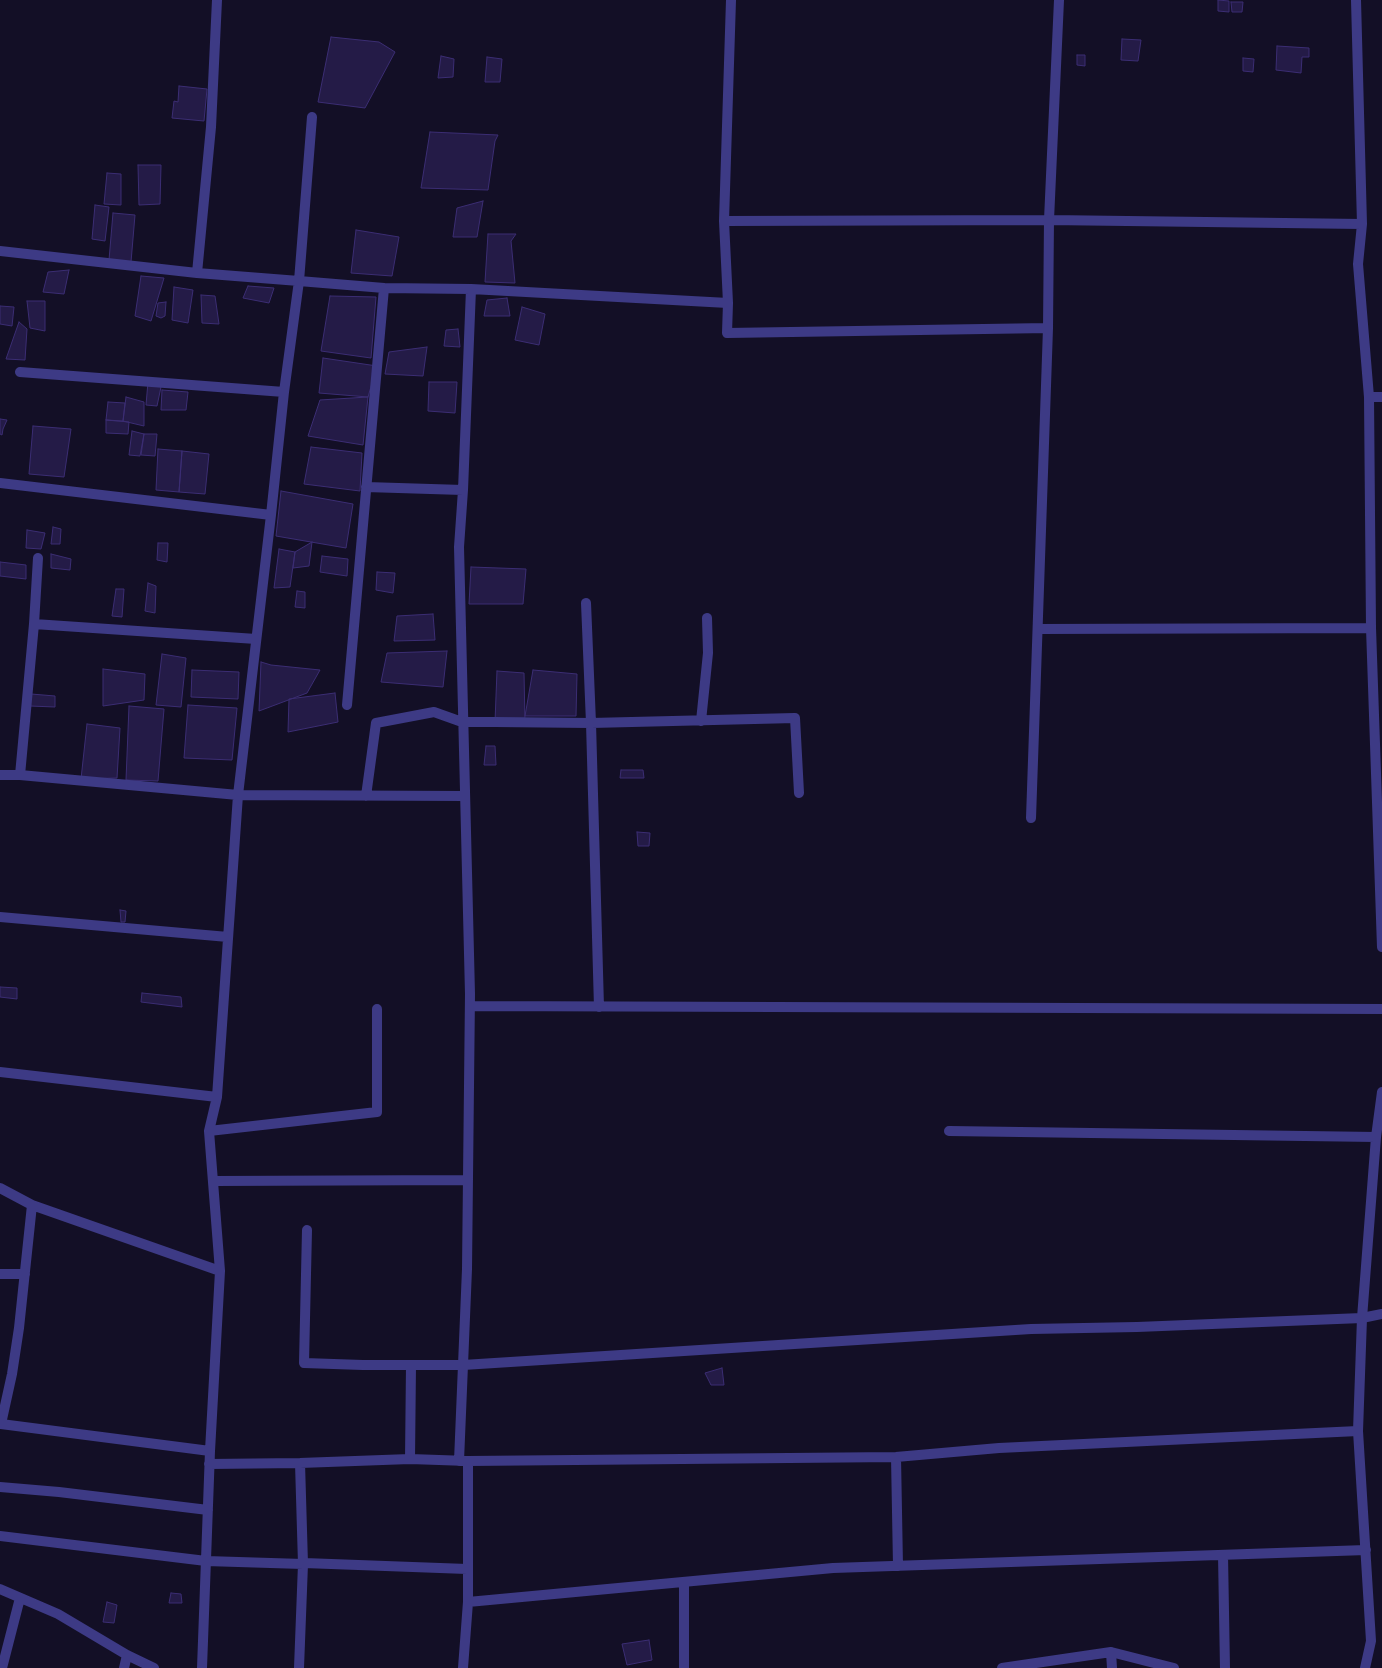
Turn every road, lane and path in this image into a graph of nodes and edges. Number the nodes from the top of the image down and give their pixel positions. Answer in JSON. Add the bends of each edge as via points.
{"nodes":[{"id":1,"x":217,"y":0,"type":"edge"},
{"id":2,"x":731,"y":0,"type":"edge"},
{"id":3,"x":1059,"y":0,"type":"edge"},
{"id":4,"x":1356,"y":0,"type":"edge"},
{"id":5,"x":312,"y":117,"type":"dead end"},
{"id":6,"x":1049,"y":220,"type":"junction"},
{"id":7,"x":724,"y":221,"type":"junction"},
{"id":8,"x":1362,"y":224,"type":"junction"},
{"id":9,"x":0,"y":252,"type":"edge"},
{"id":10,"x":198,"y":273,"type":"junction"},
{"id":11,"x":299,"y":281,"type":"junction"},
{"id":12,"x":384,"y":288,"type":"junction"},
{"id":13,"x":471,"y":289,"type":"junction"},
{"id":14,"x":728,"y":303,"type":"junction"},
{"id":15,"x":1048,"y":328,"type":"junction"},
{"id":16,"x":20,"y":372,"type":"dead end"},
{"id":17,"x":284,"y":392,"type":"junction"},
{"id":18,"x":1382,"y":396,"type":"edge"},
{"id":19,"x":1369,"y":397,"type":"junction"},
{"id":20,"x":0,"y":483,"type":"edge"},
{"id":21,"x":366,"y":487,"type":"junction"},
{"id":22,"x":463,"y":490,"type":"junction"},
{"id":23,"x":271,"y":515,"type":"junction"},
{"id":24,"x":38,"y":558,"type":"dead end"},
{"id":25,"x":586,"y":602,"type":"dead end"},
{"id":26,"x":708,"y":618,"type":"dead end"},
{"id":27,"x":34,"y":624,"type":"junction"},
{"id":28,"x":1371,"y":628,"type":"junction"},
{"id":29,"x":1038,"y":629,"type":"junction"},
{"id":30,"x":256,"y":639,"type":"junction"},
{"id":31,"x":347,"y":705,"type":"dead end"},
{"id":32,"x":701,"y":721,"type":"junction"},
{"id":33,"x":462,"y":722,"type":"junction"},
{"id":34,"x":591,"y":724,"type":"junction"},
{"id":35,"x":0,"y":775,"type":"edge"},
{"id":36,"x":20,"y":775,"type":"junction"},
{"id":37,"x":799,"y":793,"type":"dead end"},
{"id":38,"x":238,"y":795,"type":"junction"},
{"id":39,"x":366,"y":796,"type":"junction"},
{"id":40,"x":465,"y":796,"type":"junction"},
{"id":41,"x":1031,"y":818,"type":"dead end"},
{"id":42,"x":0,"y":917,"type":"edge"},
{"id":43,"x":228,"y":937,"type":"junction"},
{"id":44,"x":1382,"y":947,"type":"edge"},
{"id":45,"x":470,"y":1006,"type":"junction"},
{"id":46,"x":599,"y":1007,"type":"junction"},
{"id":47,"x":377,"y":1009,"type":"dead end"},
{"id":48,"x":1382,"y":1009,"type":"edge"},
{"id":49,"x":0,"y":1072,"type":"edge"},
{"id":50,"x":1382,"y":1092,"type":"edge"},
{"id":51,"x":217,"y":1097,"type":"junction"},
{"id":52,"x":209,"y":1131,"type":"junction"},
{"id":53,"x":949,"y":1131,"type":"dead end"},
{"id":54,"x":1376,"y":1137,"type":"junction"},
{"id":55,"x":468,"y":1180,"type":"junction"},
{"id":56,"x":214,"y":1182,"type":"junction"},
{"id":57,"x":0,"y":1188,"type":"edge"},
{"id":58,"x":32,"y":1205,"type":"junction"},
{"id":59,"x":307,"y":1230,"type":"dead end"},
{"id":60,"x":220,"y":1271,"type":"junction"},
{"id":61,"x":0,"y":1274,"type":"edge"},
{"id":62,"x":25,"y":1274,"type":"junction"},
{"id":63,"x":1382,"y":1314,"type":"edge"},
{"id":64,"x":1362,"y":1318,"type":"junction"},
{"id":65,"x":412,"y":1365,"type":"junction"},
{"id":66,"x":463,"y":1365,"type":"junction"},
{"id":67,"x":1,"y":1424,"type":"edge"},
{"id":68,"x":1358,"y":1431,"type":"junction"},
{"id":69,"x":210,"y":1451,"type":"junction"},
{"id":70,"x":896,"y":1457,"type":"junction"},
{"id":71,"x":410,"y":1459,"type":"junction"},
{"id":72,"x":464,"y":1461,"type":"junction"},
{"id":73,"x":300,"y":1463,"type":"junction"},
{"id":74,"x":210,"y":1464,"type":"junction"},
{"id":75,"x":0,"y":1487,"type":"edge"},
{"id":76,"x":208,"y":1510,"type":"junction"},
{"id":77,"x":0,"y":1536,"type":"edge"},
{"id":78,"x":1366,"y":1550,"type":"junction"},
{"id":79,"x":1223,"y":1555,"type":"junction"},
{"id":80,"x":206,"y":1561,"type":"junction"},
{"id":81,"x":303,"y":1564,"type":"junction"},
{"id":82,"x":898,"y":1566,"type":"junction"},
{"id":83,"x":468,"y":1569,"type":"junction"},
{"id":84,"x":684,"y":1583,"type":"junction"},
{"id":85,"x":0,"y":1589,"type":"edge"},
{"id":86,"x":20,"y":1598,"type":"junction"},
{"id":87,"x":468,"y":1602,"type":"junction"},
{"id":88,"x":1111,"y":1652,"type":"junction"},
{"id":89,"x":127,"y":1655,"type":"junction"},
{"id":90,"x":2,"y":1668,"type":"edge"},
{"id":91,"x":124,"y":1668,"type":"edge"},
{"id":92,"x":154,"y":1668,"type":"edge"},
{"id":93,"x":202,"y":1668,"type":"edge"},
{"id":94,"x":299,"y":1668,"type":"edge"},
{"id":95,"x":463,"y":1668,"type":"edge"},
{"id":96,"x":684,"y":1668,"type":"edge"},
{"id":97,"x":1002,"y":1668,"type":"edge"},
{"id":98,"x":1112,"y":1668,"type":"edge"},
{"id":99,"x":1174,"y":1668,"type":"edge"},
{"id":100,"x":1225,"y":1668,"type":"edge"},
{"id":101,"x":1365,"y":1668,"type":"edge"}],
"edges":[{"from":1,"to":10,"type":"street","via":[[211,127]]},
{"from":2,"to":7,"type":"street"},
{"from":3,"to":6,"type":"street"},
{"from":4,"to":8,"type":"street"},
{"from":5,"to":11,"type":"street"},
{"from":6,"to":7,"type":"street"},
{"from":6,"to":8,"type":"street"},
{"from":6,"to":15,"type":"street"},
{"from":7,"to":14,"type":"street"},
{"from":8,"to":19,"type":"street","via":[[1358,264]]},
{"from":9,"to":10,"type":"street"},
{"from":10,"to":11,"type":"street"},
{"from":11,"to":12,"type":"street"},
{"from":11,"to":17,"type":"street"},
{"from":12,"to":13,"type":"street"},
{"from":12,"to":21,"type":"street"},
{"from":13,"to":14,"type":"street"},
{"from":13,"to":22,"type":"street"},
{"from":14,"to":15,"type":"street","via":[[727,333]]},
{"from":15,"to":29,"type":"street"},
{"from":16,"to":17,"type":"street"},
{"from":17,"to":23,"type":"street"},
{"from":18,"to":19,"type":"street"},
{"from":19,"to":28,"type":"street"},
{"from":20,"to":23,"type":"street"},
{"from":21,"to":22,"type":"street"},
{"from":21,"to":31,"type":"street"},
{"from":22,"to":33,"type":"street","via":[[459,547]]},
{"from":23,"to":30,"type":"street"},
{"from":24,"to":27,"type":"street"},
{"from":25,"to":34,"type":"street"},
{"from":26,"to":32,"type":"street","via":[[708,653]]},
{"from":27,"to":30,"type":"street"},
{"from":27,"to":36,"type":"street"},
{"from":28,"to":29,"type":"street"},
{"from":28,"to":44,"type":"street"},
{"from":29,"to":41,"type":"street"},
{"from":30,"to":38,"type":"street"},
{"from":32,"to":34,"type":"street"},
{"from":32,"to":37,"type":"street","via":[[795,718]]},
{"from":33,"to":34,"type":"street"},
{"from":33,"to":39,"type":"street","via":[[434,712],[376,723]]},
{"from":33,"to":40,"type":"street"},
{"from":34,"to":46,"type":"street"},
{"from":35,"to":36,"type":"street"},
{"from":36,"to":38,"type":"street"},
{"from":38,"to":39,"type":"street"},
{"from":38,"to":43,"type":"street"},
{"from":39,"to":40,"type":"street"},
{"from":40,"to":45,"type":"street"},
{"from":42,"to":43,"type":"street"},
{"from":43,"to":51,"type":"street"},
{"from":45,"to":46,"type":"street"},
{"from":45,"to":55,"type":"street"},
{"from":46,"to":48,"type":"street"},
{"from":47,"to":52,"type":"street","via":[[376,1112]]},
{"from":49,"to":51,"type":"street"},
{"from":50,"to":54,"type":"street"},
{"from":51,"to":52,"type":"street"},
{"from":52,"to":56,"type":"street"},
{"from":53,"to":54,"type":"street"},
{"from":54,"to":64,"type":"street"},
{"from":55,"to":56,"type":"street"},
{"from":55,"to":66,"type":"street"},
{"from":56,"to":60,"type":"street"},
{"from":57,"to":58,"type":"street"},
{"from":58,"to":60,"type":"street"},
{"from":58,"to":62,"type":"street"},
{"from":59,"to":65,"type":"street","via":[[304,1363]]},
{"from":60,"to":69,"type":"street"},
{"from":61,"to":62,"type":"street"},
{"from":62,"to":67,"type":"street","via":[[12,1374]]},
{"from":63,"to":64,"type":"street"},
{"from":64,"to":66,"type":"street","via":[[1031,1329]]},
{"from":64,"to":68,"type":"street"},
{"from":65,"to":66,"type":"street"},
{"from":65,"to":71,"type":"street"},
{"from":66,"to":72,"type":"street"},
{"from":67,"to":69,"type":"street"},
{"from":68,"to":70,"type":"street","via":[[998,1448]]},
{"from":68,"to":78,"type":"street"},
{"from":69,"to":74,"type":"street"},
{"from":70,"to":72,"type":"street"},
{"from":70,"to":82,"type":"street"},
{"from":71,"to":72,"type":"street"},
{"from":71,"to":73,"type":"street"},
{"from":72,"to":83,"type":"street"},
{"from":73,"to":74,"type":"street"},
{"from":73,"to":81,"type":"street"},
{"from":74,"to":76,"type":"street"},
{"from":75,"to":76,"type":"street"},
{"from":76,"to":80,"type":"street"},
{"from":77,"to":80,"type":"street"},
{"from":78,"to":79,"type":"street"},
{"from":78,"to":101,"type":"street","via":[[1371,1641]]},
{"from":79,"to":82,"type":"street"},
{"from":79,"to":100,"type":"street"},
{"from":80,"to":81,"type":"street"},
{"from":80,"to":93,"type":"street"},
{"from":81,"to":83,"type":"street"},
{"from":81,"to":94,"type":"street"},
{"from":82,"to":84,"type":"street","via":[[833,1568]]},
{"from":83,"to":87,"type":"street"},
{"from":84,"to":87,"type":"street"},
{"from":84,"to":96,"type":"street"},
{"from":85,"to":86,"type":"street"},
{"from":86,"to":89,"type":"street","via":[[58,1614]]},
{"from":86,"to":90,"type":"street"},
{"from":87,"to":95,"type":"street"},
{"from":88,"to":97,"type":"street"},
{"from":88,"to":98,"type":"street"},
{"from":88,"to":99,"type":"street"},
{"from":89,"to":91,"type":"street"},
{"from":89,"to":92,"type":"street"}]}
